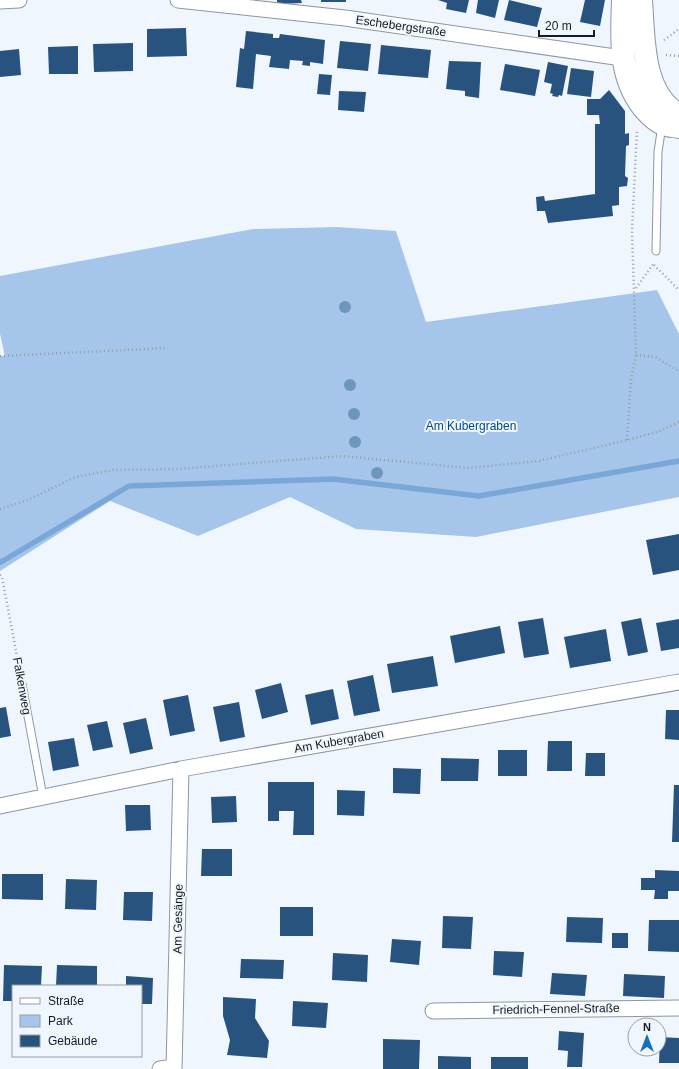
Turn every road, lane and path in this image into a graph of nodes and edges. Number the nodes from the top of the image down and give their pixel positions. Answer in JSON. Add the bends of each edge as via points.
{"nodes":[{"id":1,"x":19,"y":0,"type":"edge"},
{"id":2,"x":178,"y":0,"type":"edge"},
{"id":3,"x":623,"y":0,"type":"edge"},
{"id":4,"x":641,"y":0,"type":"edge"},
{"id":5,"x":0,"y":1,"type":"edge"},
{"id":6,"x":646,"y":54,"type":"junction"},
{"id":7,"x":622,"y":58,"type":"junction"},
{"id":8,"x":638,"y":101,"type":"junction"},
{"id":9,"x":673,"y":119,"type":"edge"},
{"id":10,"x":656,"y":250,"type":"joint"},
{"id":11,"x":654,"y":265,"type":"junction"},
{"id":12,"x":635,"y":288,"type":"junction"},
{"id":13,"x":679,"y":290,"type":"edge"},
{"id":14,"x":168,"y":348,"type":"dead end"},
{"id":15,"x":636,"y":355,"type":"junction"},
{"id":16,"x":0,"y":356,"type":"edge"},
{"id":17,"x":679,"y":371,"type":"edge"},
{"id":18,"x":679,"y":422,"type":"edge"},
{"id":19,"x":627,"y":440,"type":"junction"},
{"id":20,"x":0,"y":509,"type":"edge"},
{"id":21,"x":0,"y":575,"type":"edge"},
{"id":22,"x":679,"y":682,"type":"edge"},
{"id":23,"x":22,"y":684,"type":"joint"},
{"id":24,"x":181,"y":769,"type":"junction"},
{"id":25,"x":43,"y":797,"type":"junction"},
{"id":26,"x":0,"y":806,"type":"edge"},
{"id":27,"x":679,"y":1008,"type":"edge"},
{"id":28,"x":433,"y":1011,"type":"dead end"},
{"id":29,"x":169,"y":1068,"type":"edge"}],
"edges":[{"from":1,"to":5,"type":"street"},
{"from":2,"to":7,"type":"street","name":"Eschebergstraße","via":[[345,18]]},
{"from":3,"to":7,"type":"main road"},
{"from":4,"to":6,"type":"main road"},
{"from":6,"to":7,"type":"main road"},
{"from":6,"to":9,"type":"main road","via":[[656,90]]},
{"from":7,"to":8,"type":"main road","via":[[628,81]]},
{"from":8,"to":9,"type":"main road","via":[[648,114]]},
{"from":8,"to":12,"type":"path","via":[[632,230]]},
{"from":9,"to":10,"type":"lane","via":[[658,152]]},
{"from":10,"to":11,"type":"path"},
{"from":11,"to":12,"type":"path"},
{"from":11,"to":13,"type":"path"},
{"from":12,"to":15,"type":"path"},
{"from":14,"to":16,"type":"path"},
{"from":15,"to":17,"type":"path","via":[[655,357]]},
{"from":15,"to":19,"type":"path","via":[[631,380]]},
{"from":18,"to":19,"type":"path","via":[[660,431]]},
{"from":19,"to":20,"type":"path","via":[[539,461],[469,468],[342,456],[185,468],[113,470],[75,476],[30,499]]},
{"from":21,"to":23,"type":"path","name":"Falkenweg"},
{"from":22,"to":24,"type":"street","name":"Am Kubergraben"},
{"from":23,"to":25,"type":"lane","name":"Falkenweg"},
{"from":24,"to":25,"type":"street","name":"Am Kubergraben"},
{"from":24,"to":29,"type":"street","name":"Am Gesänge"},
{"from":25,"to":26,"type":"street","name":"Am Kubergraben"},
{"from":27,"to":28,"type":"street","name":"Friedrich-Fennel-Straße"}]}
